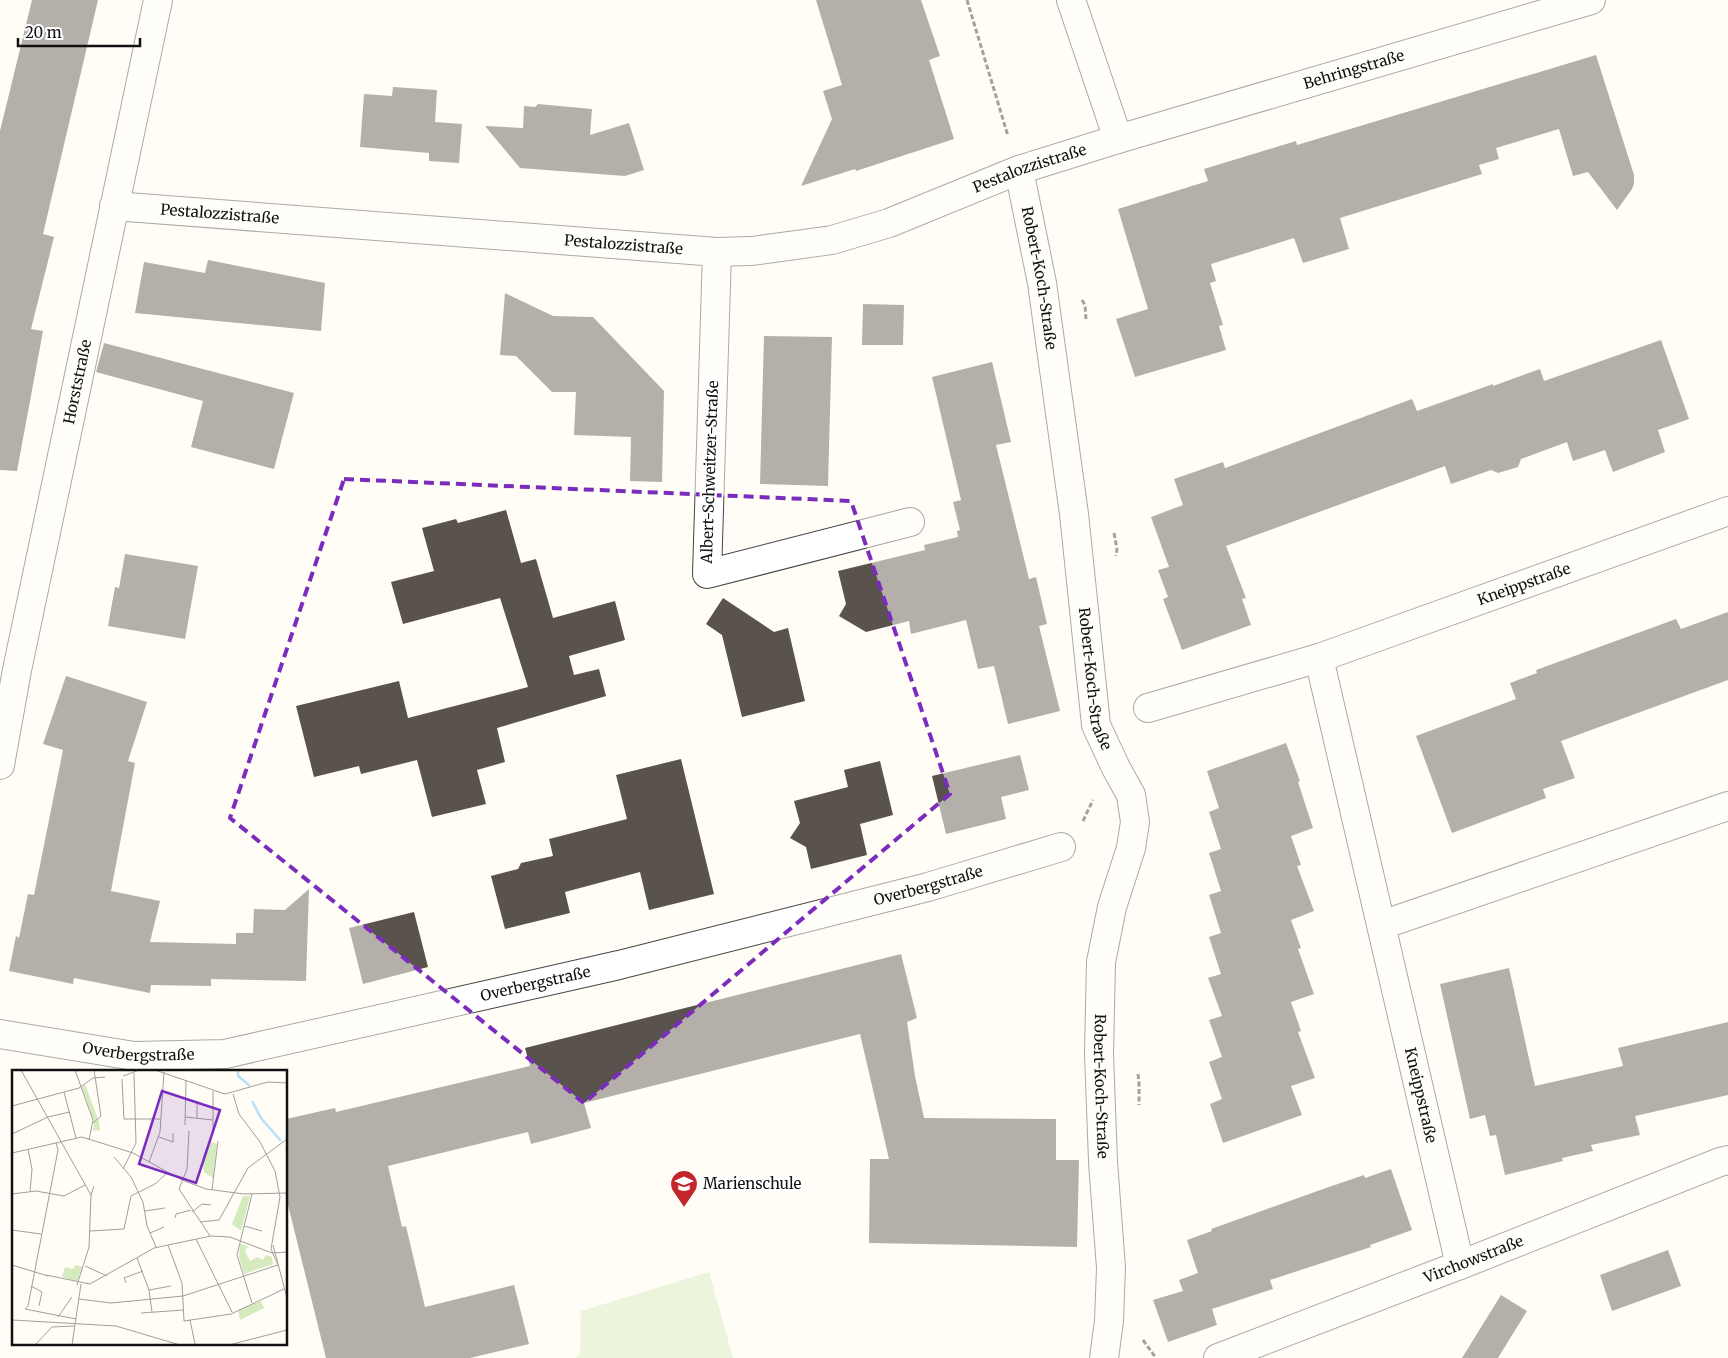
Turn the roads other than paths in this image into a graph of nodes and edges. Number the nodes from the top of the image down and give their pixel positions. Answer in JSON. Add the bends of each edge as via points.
{"nodes":[{"id":1,"x":158,"y":0,"type":"edge"},
{"id":2,"x":1071,"y":0,"type":"edge"},
{"id":3,"x":1591,"y":0,"type":"edge"},
{"id":4,"x":1118,"y":139,"type":"junction"},
{"id":5,"x":1019,"y":170,"type":"junction"},
{"id":6,"x":114,"y":206,"type":"junction"},
{"id":7,"x":717,"y":252,"type":"junction"},
{"id":8,"x":1728,"y":511,"type":"edge"},
{"id":9,"x":910,"y":522,"type":"dead end"},
{"id":10,"x":1319,"y":658,"type":"junction"},
{"id":11,"x":8,"y":667,"type":"edge"},
{"id":12,"x":1148,"y":708,"type":"dead end"},
{"id":13,"x":0,"y":765,"type":"edge"},
{"id":14,"x":1728,"y":806,"type":"edge"},
{"id":15,"x":1061,"y":847,"type":"dead end"},
{"id":16,"x":1382,"y":925,"type":"junction"},
{"id":17,"x":0,"y":1034,"type":"edge"},
{"id":18,"x":1728,"y":1160,"type":"edge"},
{"id":19,"x":1460,"y":1265,"type":"junction"},
{"id":20,"x":1104,"y":1358,"type":"edge"},
{"id":21,"x":1218,"y":1358,"type":"edge"}],
"edges":[{"from":1,"to":6,"type":"street","name":"Horststraße"},
{"from":2,"to":4,"type":"street"},
{"from":3,"to":4,"type":"street","name":"Behringstraße"},
{"from":4,"to":5,"type":"street","name":"Pestalozzistraße"},
{"from":5,"to":7,"type":"street","name":"Pestalozzistraße","via":[[890,223],[832,240],[752,251]]},
{"from":5,"to":20,"type":"street","name":"Robert-Koch-Straße","via":[[1049,331],[1074,514],[1096,725],[1131,794],[1135,822],[1131,848],[1112,906],[1101,962],[1102,1152],[1111,1268]]},
{"from":6,"to":7,"type":"street","name":"Pestalozzistraße"},
{"from":6,"to":11,"type":"street","name":"Horststraße"},
{"from":7,"to":9,"type":"street","name":"Albert-Schweitzer-Straße","via":[[707,574]]},
{"from":8,"to":10,"type":"street","name":"Kneippstraße"},
{"from":10,"to":12,"type":"street","name":"Kneippstraße"},
{"from":10,"to":16,"type":"street","name":"Kneippstraße"},
{"from":11,"to":13,"type":"street","name":"Horststraße"},
{"from":14,"to":16,"type":"street"},
{"from":15,"to":17,"type":"street","name":"Overbergstraße","via":[[928,887],[628,963],[224,1054],[134,1056]]},
{"from":16,"to":19,"type":"street","name":"Kneippstraße"},
{"from":18,"to":19,"type":"street","name":"Virchowstraße"},
{"from":19,"to":21,"type":"street","name":"Virchowstraße"}]}
